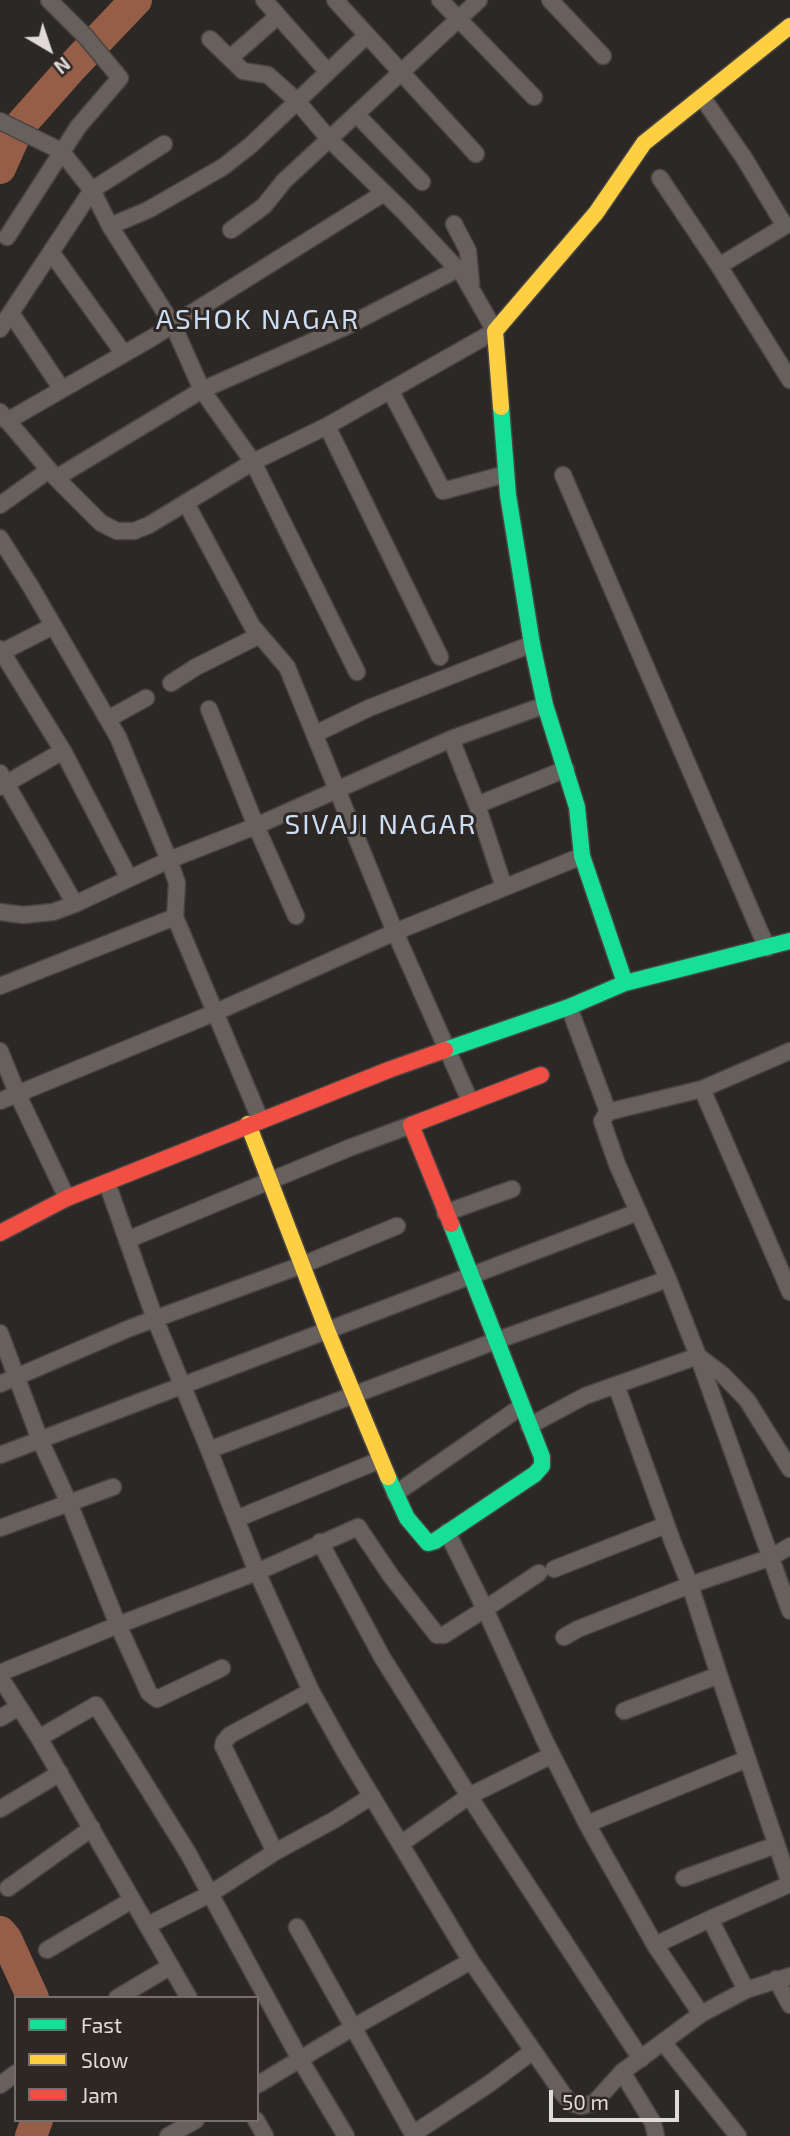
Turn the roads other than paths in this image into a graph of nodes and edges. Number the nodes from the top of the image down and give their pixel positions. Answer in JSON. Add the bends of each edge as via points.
{"nodes":[{"id":1,"x":49,"y":0,"type":"edge"},
{"id":2,"x":264,"y":0,"type":"edge"},
{"id":3,"x":335,"y":0,"type":"edge"},
{"id":4,"x":440,"y":0,"type":"edge"},
{"id":5,"x":479,"y":0,"type":"edge"},
{"id":6,"x":550,"y":0,"type":"edge"},
{"id":7,"x":278,"y":16,"type":"junction"},
{"id":8,"x":458,"y":18,"type":"junction"},
{"id":9,"x":790,"y":26,"type":"edge"},
{"id":10,"x":368,"y":35,"type":"junction"},
{"id":11,"x":209,"y":39,"type":"dead end"},
{"id":12,"x":603,"y":56,"type":"dead end"},
{"id":13,"x":230,"y":58,"type":"junction"},
{"id":14,"x":327,"y":71,"type":"junction"},
{"id":15,"x":401,"y":74,"type":"junction"},
{"id":16,"x":534,"y":97,"type":"dead end"},
{"id":17,"x":702,"y":97,"type":"junction"},
{"id":18,"x":297,"y":101,"type":"junction"},
{"id":19,"x":356,"y":114,"type":"junction"},
{"id":20,"x":2,"y":122,"type":"edge"},
{"id":21,"x":329,"y":139,"type":"junction"},
{"id":22,"x":164,"y":144,"type":"dead end"},
{"id":23,"x":61,"y":151,"type":"junction"},
{"id":24,"x":476,"y":154,"type":"dead end"},
{"id":25,"x":660,"y":178,"type":"dead end"},
{"id":26,"x":422,"y":182,"type":"dead end"},
{"id":27,"x":92,"y":190,"type":"junction"},
{"id":28,"x":384,"y":192,"type":"junction"},
{"id":29,"x":454,"y":224,"type":"dead end"},
{"id":30,"x":110,"y":226,"type":"junction"},
{"id":31,"x":788,"y":227,"type":"edge"},
{"id":32,"x":231,"y":230,"type":"dead end"},
{"id":33,"x":7,"y":237,"type":"dead end"},
{"id":34,"x":51,"y":252,"type":"junction"},
{"id":35,"x":719,"y":266,"type":"junction"},
{"id":36,"x":458,"y":269,"type":"junction"},
{"id":37,"x":472,"y":291,"type":"junction"},
{"id":38,"x":11,"y":313,"type":"junction"},
{"id":39,"x":173,"y":325,"type":"junction"},
{"id":40,"x":0,"y":329,"type":"edge"},
{"id":41,"x":495,"y":331,"type":"junction"},
{"id":42,"x":124,"y":354,"type":"junction"},
{"id":43,"x":790,"y":380,"type":"edge"},
{"id":44,"x":61,"y":388,"type":"junction"},
{"id":45,"x":202,"y":390,"type":"junction"},
{"id":46,"x":390,"y":390,"type":"junction"},
{"id":47,"x":3,"y":417,"type":"edge"},
{"id":48,"x":327,"y":426,"type":"junction"},
{"id":49,"x":253,"y":462,"type":"junction"},
{"id":50,"x":52,"y":474,"type":"junction"},
{"id":51,"x":506,"y":474,"type":"junction"},
{"id":52,"x":563,"y":475,"type":"dead end"},
{"id":53,"x":186,"y":503,"type":"junction"},
{"id":54,"x":0,"y":505,"type":"edge"},
{"id":55,"x":0,"y":538,"type":"edge"},
{"id":56,"x":53,"y":626,"type":"junction"},
{"id":57,"x":260,"y":635,"type":"junction"},
{"id":58,"x":532,"y":644,"type":"junction"},
{"id":59,"x":1,"y":652,"type":"edge"},
{"id":60,"x":440,"y":657,"type":"dead end"},
{"id":61,"x":357,"y":672,"type":"dead end"},
{"id":62,"x":171,"y":682,"type":"dead end"},
{"id":63,"x":146,"y":698,"type":"dead end"},
{"id":64,"x":545,"y":705,"type":"junction"},
{"id":65,"x":209,"y":709,"type":"dead end"},
{"id":66,"x":108,"y":719,"type":"junction"},
{"id":67,"x":315,"y":734,"type":"junction"},
{"id":68,"x":451,"y":739,"type":"junction"},
{"id":69,"x":64,"y":751,"type":"junction"},
{"id":70,"x":566,"y":769,"type":"junction"},
{"id":71,"x":2,"y":781,"type":"edge"},
{"id":72,"x":338,"y":790,"type":"junction"},
{"id":73,"x":477,"y":805,"type":"junction"},
{"id":74,"x":256,"y":826,"type":"junction"},
{"id":75,"x":582,"y":856,"type":"junction"},
{"id":76,"x":169,"y":860,"type":"junction"},
{"id":77,"x":129,"y":878,"type":"junction"},
{"id":78,"x":504,"y":887,"type":"junction"},
{"id":79,"x":75,"y":904,"type":"junction"},
{"id":80,"x":0,"y":912,"type":"edge"},
{"id":81,"x":296,"y":916,"type":"dead end"},
{"id":82,"x":174,"y":917,"type":"junction"},
{"id":83,"x":395,"y":932,"type":"junction"},
{"id":84,"x":790,"y":941,"type":"edge"},
{"id":85,"x":767,"y":948,"type":"junction"},
{"id":86,"x":625,"y":983,"type":"junction"},
{"id":87,"x":0,"y":986,"type":"edge"},
{"id":88,"x":569,"y":1007,"type":"junction"},
{"id":89,"x":214,"y":1013,"type":"junction"},
{"id":90,"x":448,"y":1050,"type":"junction"},
{"id":91,"x":0,"y":1051,"type":"edge"},
{"id":92,"x":790,"y":1051,"type":"edge"},
{"id":93,"x":541,"y":1075,"type":"dead end"},
{"id":94,"x":702,"y":1089,"type":"junction"},
{"id":95,"x":17,"y":1093,"type":"junction"},
{"id":96,"x":0,"y":1101,"type":"edge"},
{"id":97,"x":470,"y":1101,"type":"junction"},
{"id":98,"x":608,"y":1112,"type":"junction"},
{"id":99,"x":254,"y":1122,"type":"junction"},
{"id":100,"x":411,"y":1125,"type":"junction"},
{"id":101,"x":270,"y":1181,"type":"junction"},
{"id":102,"x":107,"y":1183,"type":"junction"},
{"id":103,"x":512,"y":1189,"type":"dead end"},
{"id":104,"x":67,"y":1198,"type":"junction"},
{"id":105,"x":638,"y":1212,"type":"junction"},
{"id":106,"x":445,"y":1213,"type":"junction"},
{"id":107,"x":397,"y":1226,"type":"dead end"},
{"id":108,"x":0,"y":1233,"type":"edge"},
{"id":109,"x":127,"y":1240,"type":"junction"},
{"id":110,"x":302,"y":1265,"type":"junction"},
{"id":111,"x":472,"y":1276,"type":"junction"},
{"id":112,"x":668,"y":1279,"type":"junction"},
{"id":113,"x":790,"y":1292,"type":"edge"},
{"id":114,"x":155,"y":1319,"type":"junction"},
{"id":115,"x":327,"y":1330,"type":"junction"},
{"id":116,"x":0,"y":1333,"type":"edge"},
{"id":117,"x":498,"y":1340,"type":"junction"},
{"id":118,"x":698,"y":1356,"type":"junction"},
{"id":119,"x":16,"y":1377,"type":"junction"},
{"id":120,"x":0,"y":1384,"type":"edge"},
{"id":121,"x":616,"y":1385,"type":"junction"},
{"id":122,"x":183,"y":1387,"type":"junction"},
{"id":123,"x":354,"y":1396,"type":"junction"},
{"id":124,"x":522,"y":1406,"type":"junction"},
{"id":125,"x":529,"y":1426,"type":"junction"},
{"id":126,"x":40,"y":1440,"type":"junction"},
{"id":127,"x":209,"y":1450,"type":"junction"},
{"id":128,"x":0,"y":1455,"type":"edge"},
{"id":129,"x":380,"y":1461,"type":"junction"},
{"id":130,"x":790,"y":1469,"type":"edge"},
{"id":131,"x":113,"y":1487,"type":"dead end"},
{"id":132,"x":395,"y":1494,"type":"junction"},
{"id":133,"x":69,"y":1503,"type":"junction"},
{"id":134,"x":236,"y":1519,"type":"junction"},
{"id":135,"x":666,"y":1525,"type":"junction"},
{"id":136,"x":0,"y":1528,"type":"edge"},
{"id":137,"x":447,"y":1532,"type":"junction"},
{"id":138,"x":320,"y":1542,"type":"junction"},
{"id":139,"x":790,"y":1546,"type":"edge"},
{"id":140,"x":772,"y":1557,"type":"junction"},
{"id":141,"x":257,"y":1572,"type":"junction"},
{"id":142,"x":690,"y":1585,"type":"junction"},
{"id":143,"x":485,"y":1609,"type":"junction"},
{"id":144,"x":790,"y":1611,"type":"edge"},
{"id":145,"x":118,"y":1625,"type":"junction"},
{"id":146,"x":564,"y":1637,"type":"dead end"},
{"id":147,"x":222,"y":1668,"type":"dead end"},
{"id":148,"x":0,"y":1675,"type":"edge"},
{"id":149,"x":719,"y":1675,"type":"junction"},
{"id":150,"x":311,"y":1691,"type":"junction"},
{"id":151,"x":19,"y":1707,"type":"junction"},
{"id":152,"x":624,"y":1711,"type":"dead end"},
{"id":153,"x":0,"y":1718,"type":"edge"},
{"id":154,"x":39,"y":1738,"type":"junction"},
{"id":155,"x":552,"y":1755,"type":"junction"},
{"id":156,"x":747,"y":1759,"type":"junction"},
{"id":157,"x":60,"y":1773,"type":"junction"},
{"id":158,"x":372,"y":1796,"type":"junction"},
{"id":159,"x":469,"y":1796,"type":"junction"},
{"id":160,"x":0,"y":1810,"type":"edge"},
{"id":161,"x":587,"y":1824,"type":"junction"},
{"id":162,"x":92,"y":1828,"type":"junction"},
{"id":163,"x":401,"y":1843,"type":"junction"},
{"id":164,"x":776,"y":1844,"type":"junction"},
{"id":165,"x":275,"y":1853,"type":"junction"},
{"id":166,"x":684,"y":1878,"type":"dead end"},
{"id":167,"x":790,"y":1884,"type":"edge"},
{"id":168,"x":8,"y":1888,"type":"dead end"},
{"id":169,"x":210,"y":1894,"type":"junction"},
{"id":170,"x":132,"y":1900,"type":"junction"},
{"id":171,"x":710,"y":1919,"type":"junction"},
{"id":172,"x":148,"y":1925,"type":"junction"},
{"id":173,"x":297,"y":1927,"type":"dead end"},
{"id":174,"x":655,"y":1945,"type":"junction"},
{"id":175,"x":47,"y":1950,"type":"dead end"},
{"id":176,"x":471,"y":1961,"type":"junction"},
{"id":177,"x":171,"y":1966,"type":"junction"},
{"id":178,"x":783,"y":1978,"type":"edge"},
{"id":179,"x":746,"y":1990,"type":"junction"},
{"id":180,"x":120,"y":1996,"type":"edge"},
{"id":181,"x":188,"y":1996,"type":"edge"},
{"id":182,"x":790,"y":2005,"type":"edge"},
{"id":183,"x":701,"y":2014,"type":"junction"},
{"id":184,"x":352,"y":2028,"type":"junction"},
{"id":185,"x":663,"y":2042,"type":"junction"},
{"id":186,"x":533,"y":2051,"type":"junction"},
{"id":187,"x":641,"y":2059,"type":"junction"},
{"id":188,"x":301,"y":2061,"type":"junction"},
{"id":189,"x":622,"y":2072,"type":"junction"},
{"id":190,"x":259,"y":2084,"type":"edge"},
{"id":191,"x":192,"y":2122,"type":"edge"},
{"id":192,"x":414,"y":2135,"type":"edge"},
{"id":193,"x":168,"y":2136,"type":"edge"},
{"id":194,"x":345,"y":2136,"type":"edge"},
{"id":195,"x":656,"y":2136,"type":"edge"},
{"id":196,"x":738,"y":2136,"type":"edge"}],
"edges":[{"from":1,"to":23,"type":"street","via":[[120,78]]},
{"from":2,"to":7,"type":"street"},
{"from":3,"to":10,"type":"street"},
{"from":4,"to":8,"type":"street"},
{"from":5,"to":8,"type":"street"},
{"from":6,"to":12,"type":"street"},
{"from":7,"to":13,"type":"street"},
{"from":7,"to":14,"type":"street"},
{"from":8,"to":15,"type":"street"},
{"from":8,"to":16,"type":"street"},
{"from":9,"to":17,"type":"street"},
{"from":10,"to":14,"type":"street"},
{"from":10,"to":15,"type":"street"},
{"from":11,"to":13,"type":"street"},
{"from":13,"to":18,"type":"street","via":[[243,71],[268,75]]},
{"from":14,"to":18,"type":"street"},
{"from":15,"to":19,"type":"street"},
{"from":15,"to":24,"type":"street"},
{"from":17,"to":31,"type":"street"},
{"from":17,"to":41,"type":"street","via":[[644,143],[596,213]]},
{"from":18,"to":21,"type":"street"},
{"from":18,"to":30,"type":"street","via":[[223,167]]},
{"from":19,"to":21,"type":"street"},
{"from":19,"to":26,"type":"street"},
{"from":20,"to":23,"type":"street"},
{"from":21,"to":28,"type":"street"},
{"from":21,"to":32,"type":"street","via":[[264,206]]},
{"from":22,"to":27,"type":"street"},
{"from":23,"to":27,"type":"street"},
{"from":23,"to":33,"type":"street"},
{"from":25,"to":35,"type":"street"},
{"from":27,"to":30,"type":"street"},
{"from":27,"to":34,"type":"street"},
{"from":28,"to":36,"type":"street"},
{"from":28,"to":39,"type":"street"},
{"from":29,"to":37,"type":"street","via":[[468,251]]},
{"from":30,"to":39,"type":"street"},
{"from":31,"to":35,"type":"street"},
{"from":34,"to":38,"type":"street"},
{"from":34,"to":42,"type":"street"},
{"from":35,"to":43,"type":"street"},
{"from":36,"to":37,"type":"street"},
{"from":36,"to":45,"type":"street","via":[[345,327]]},
{"from":37,"to":41,"type":"street"},
{"from":38,"to":40,"type":"street"},
{"from":38,"to":44,"type":"street"},
{"from":39,"to":42,"type":"street"},
{"from":39,"to":45,"type":"street"},
{"from":41,"to":46,"type":"street"},
{"from":41,"to":51,"type":"street"},
{"from":42,"to":44,"type":"street"},
{"from":44,"to":47,"type":"street"},
{"from":45,"to":49,"type":"street"},
{"from":45,"to":50,"type":"street"},
{"from":46,"to":48,"type":"street"},
{"from":46,"to":51,"type":"street","via":[[443,491]]},
{"from":47,"to":50,"type":"street"},
{"from":48,"to":49,"type":"street"},
{"from":48,"to":60,"type":"street"},
{"from":49,"to":53,"type":"street"},
{"from":49,"to":61,"type":"street"},
{"from":50,"to":53,"type":"street","via":[[101,523],[117,531],[149,525]]},
{"from":50,"to":54,"type":"street"},
{"from":51,"to":58,"type":"street"},
{"from":52,"to":85,"type":"street"},
{"from":53,"to":57,"type":"street"},
{"from":55,"to":56,"type":"street"},
{"from":56,"to":59,"type":"street"},
{"from":56,"to":66,"type":"street"},
{"from":57,"to":62,"type":"street"},
{"from":57,"to":67,"type":"street","via":[[287,667]]},
{"from":58,"to":64,"type":"street"},
{"from":58,"to":67,"type":"street"},
{"from":59,"to":69,"type":"street"},
{"from":63,"to":66,"type":"street"},
{"from":64,"to":68,"type":"street"},
{"from":64,"to":70,"type":"street"},
{"from":65,"to":74,"type":"street"},
{"from":66,"to":76,"type":"street"},
{"from":67,"to":72,"type":"street"},
{"from":68,"to":72,"type":"street"},
{"from":68,"to":73,"type":"street"},
{"from":69,"to":71,"type":"street"},
{"from":69,"to":77,"type":"street"},
{"from":70,"to":73,"type":"street"},
{"from":70,"to":75,"type":"street","via":[[577,807]]},
{"from":71,"to":79,"type":"street"},
{"from":72,"to":74,"type":"street"},
{"from":72,"to":83,"type":"street"},
{"from":73,"to":78,"type":"street"},
{"from":74,"to":76,"type":"street"},
{"from":74,"to":81,"type":"street"},
{"from":75,"to":78,"type":"street"},
{"from":75,"to":86,"type":"street"},
{"from":76,"to":77,"type":"street"},
{"from":76,"to":82,"type":"street","via":[[177,883]]},
{"from":77,"to":79,"type":"street"},
{"from":78,"to":83,"type":"street"},
{"from":79,"to":80,"type":"street","via":[[53,912]]},
{"from":82,"to":87,"type":"street"},
{"from":82,"to":89,"type":"street"},
{"from":83,"to":89,"type":"street"},
{"from":83,"to":90,"type":"street"},
{"from":84,"to":85,"type":"street"},
{"from":85,"to":86,"type":"street"},
{"from":86,"to":88,"type":"street"},
{"from":88,"to":90,"type":"street"},
{"from":88,"to":98,"type":"street"},
{"from":89,"to":95,"type":"street"},
{"from":89,"to":99,"type":"street"},
{"from":90,"to":97,"type":"street"},
{"from":90,"to":99,"type":"street"},
{"from":91,"to":95,"type":"street"},
{"from":92,"to":94,"type":"street"},
{"from":93,"to":97,"type":"street"},
{"from":94,"to":98,"type":"street"},
{"from":94,"to":113,"type":"street"},
{"from":95,"to":96,"type":"street"},
{"from":95,"to":104,"type":"street"},
{"from":97,"to":100,"type":"street"},
{"from":98,"to":105,"type":"street","via":[[602,1121]]},
{"from":99,"to":101,"type":"street"},
{"from":99,"to":102,"type":"street"},
{"from":100,"to":101,"type":"street"},
{"from":100,"to":106,"type":"street"},
{"from":101,"to":109,"type":"street"},
{"from":101,"to":110,"type":"street"},
{"from":102,"to":104,"type":"street"},
{"from":102,"to":109,"type":"street"},
{"from":103,"to":106,"type":"street"},
{"from":104,"to":108,"type":"street"},
{"from":105,"to":111,"type":"street"},
{"from":105,"to":112,"type":"street"},
{"from":106,"to":111,"type":"street"},
{"from":107,"to":110,"type":"street"},
{"from":109,"to":114,"type":"street"},
{"from":110,"to":114,"type":"street"},
{"from":110,"to":115,"type":"street"},
{"from":111,"to":115,"type":"street"},
{"from":111,"to":117,"type":"street"},
{"from":112,"to":117,"type":"street"},
{"from":112,"to":118,"type":"street"},
{"from":114,"to":119,"type":"street"},
{"from":114,"to":122,"type":"street"},
{"from":115,"to":122,"type":"street"},
{"from":115,"to":123,"type":"street"},
{"from":116,"to":119,"type":"street"},
{"from":117,"to":123,"type":"street"},
{"from":117,"to":124,"type":"street"},
{"from":118,"to":121,"type":"street"},
{"from":118,"to":130,"type":"street","via":[[747,1400]]},
{"from":118,"to":140,"type":"street"},
{"from":119,"to":120,"type":"street"},
{"from":119,"to":126,"type":"street"},
{"from":121,"to":125,"type":"street","via":[[584,1396]]},
{"from":121,"to":135,"type":"street"},
{"from":122,"to":126,"type":"street"},
{"from":122,"to":127,"type":"street"},
{"from":123,"to":127,"type":"street"},
{"from":123,"to":129,"type":"street"},
{"from":124,"to":125,"type":"street"},
{"from":124,"to":132,"type":"street"},
{"from":125,"to":137,"type":"street","via":[[542,1466]]},
{"from":126,"to":128,"type":"street"},
{"from":126,"to":133,"type":"street"},
{"from":127,"to":134,"type":"street"},
{"from":129,"to":132,"type":"street"},
{"from":129,"to":134,"type":"street"},
{"from":131,"to":133,"type":"street"},
{"from":132,"to":137,"type":"street","via":[[425,1541],[435,1541]]},
{"from":133,"to":136,"type":"street"},
{"from":133,"to":145,"type":"street"},
{"from":134,"to":141,"type":"street"},
{"from":135,"to":142,"type":"street"},
{"from":135,"to":143,"type":"street","via":[[547,1571]]},
{"from":137,"to":143,"type":"street"},
{"from":138,"to":141,"type":"street"},
{"from":138,"to":143,"type":"street","via":[[358,1527],[437,1635]]},
{"from":138,"to":159,"type":"street","via":[[382,1657]]},
{"from":139,"to":140,"type":"street"},
{"from":140,"to":142,"type":"street"},
{"from":140,"to":144,"type":"street"},
{"from":141,"to":145,"type":"street"},
{"from":141,"to":150,"type":"street"},
{"from":142,"to":146,"type":"street"},
{"from":142,"to":149,"type":"street"},
{"from":143,"to":155,"type":"street"},
{"from":145,"to":147,"type":"street","via":[[149,1693],[157,1699]]},
{"from":145,"to":148,"type":"street"},
{"from":148,"to":151,"type":"street"},
{"from":149,"to":152,"type":"street"},
{"from":149,"to":156,"type":"street"},
{"from":150,"to":158,"type":"street"},
{"from":150,"to":165,"type":"street","via":[[230,1735],[223,1746]]},
{"from":151,"to":153,"type":"street"},
{"from":151,"to":154,"type":"street"},
{"from":154,"to":157,"type":"street"},
{"from":154,"to":169,"type":"street","via":[[96,1705]]},
{"from":155,"to":159,"type":"street"},
{"from":155,"to":161,"type":"street"},
{"from":156,"to":161,"type":"street"},
{"from":156,"to":164,"type":"street"},
{"from":157,"to":160,"type":"street"},
{"from":157,"to":162,"type":"street"},
{"from":158,"to":163,"type":"street"},
{"from":158,"to":165,"type":"street"},
{"from":159,"to":163,"type":"street"},
{"from":159,"to":187,"type":"street"},
{"from":161,"to":174,"type":"street"},
{"from":162,"to":168,"type":"street"},
{"from":162,"to":170,"type":"street"},
{"from":163,"to":176,"type":"street"},
{"from":164,"to":166,"type":"street"},
{"from":164,"to":167,"type":"street"},
{"from":165,"to":169,"type":"street"},
{"from":167,"to":171,"type":"street"},
{"from":169,"to":172,"type":"street"},
{"from":169,"to":188,"type":"street"},
{"from":170,"to":172,"type":"street"},
{"from":170,"to":175,"type":"street"},
{"from":171,"to":174,"type":"street"},
{"from":171,"to":179,"type":"street"},
{"from":172,"to":177,"type":"street"},
{"from":173,"to":184,"type":"street"},
{"from":174,"to":183,"type":"street"},
{"from":176,"to":184,"type":"street"},
{"from":176,"to":186,"type":"street"},
{"from":177,"to":180,"type":"street"},
{"from":177,"to":181,"type":"street"},
{"from":178,"to":179,"type":"street"},
{"from":178,"to":182,"type":"street"},
{"from":179,"to":183,"type":"street"},
{"from":183,"to":185,"type":"street"},
{"from":184,"to":188,"type":"street"},
{"from":184,"to":192,"type":"street"},
{"from":185,"to":187,"type":"street"},
{"from":185,"to":196,"type":"street"},
{"from":186,"to":189,"type":"street","via":[[563,2094],[580,2106],[594,2103]]},
{"from":186,"to":192,"type":"street"},
{"from":187,"to":189,"type":"street"},
{"from":188,"to":190,"type":"street"},
{"from":188,"to":194,"type":"street"},
{"from":189,"to":195,"type":"street"},
{"from":191,"to":193,"type":"street"}]}
